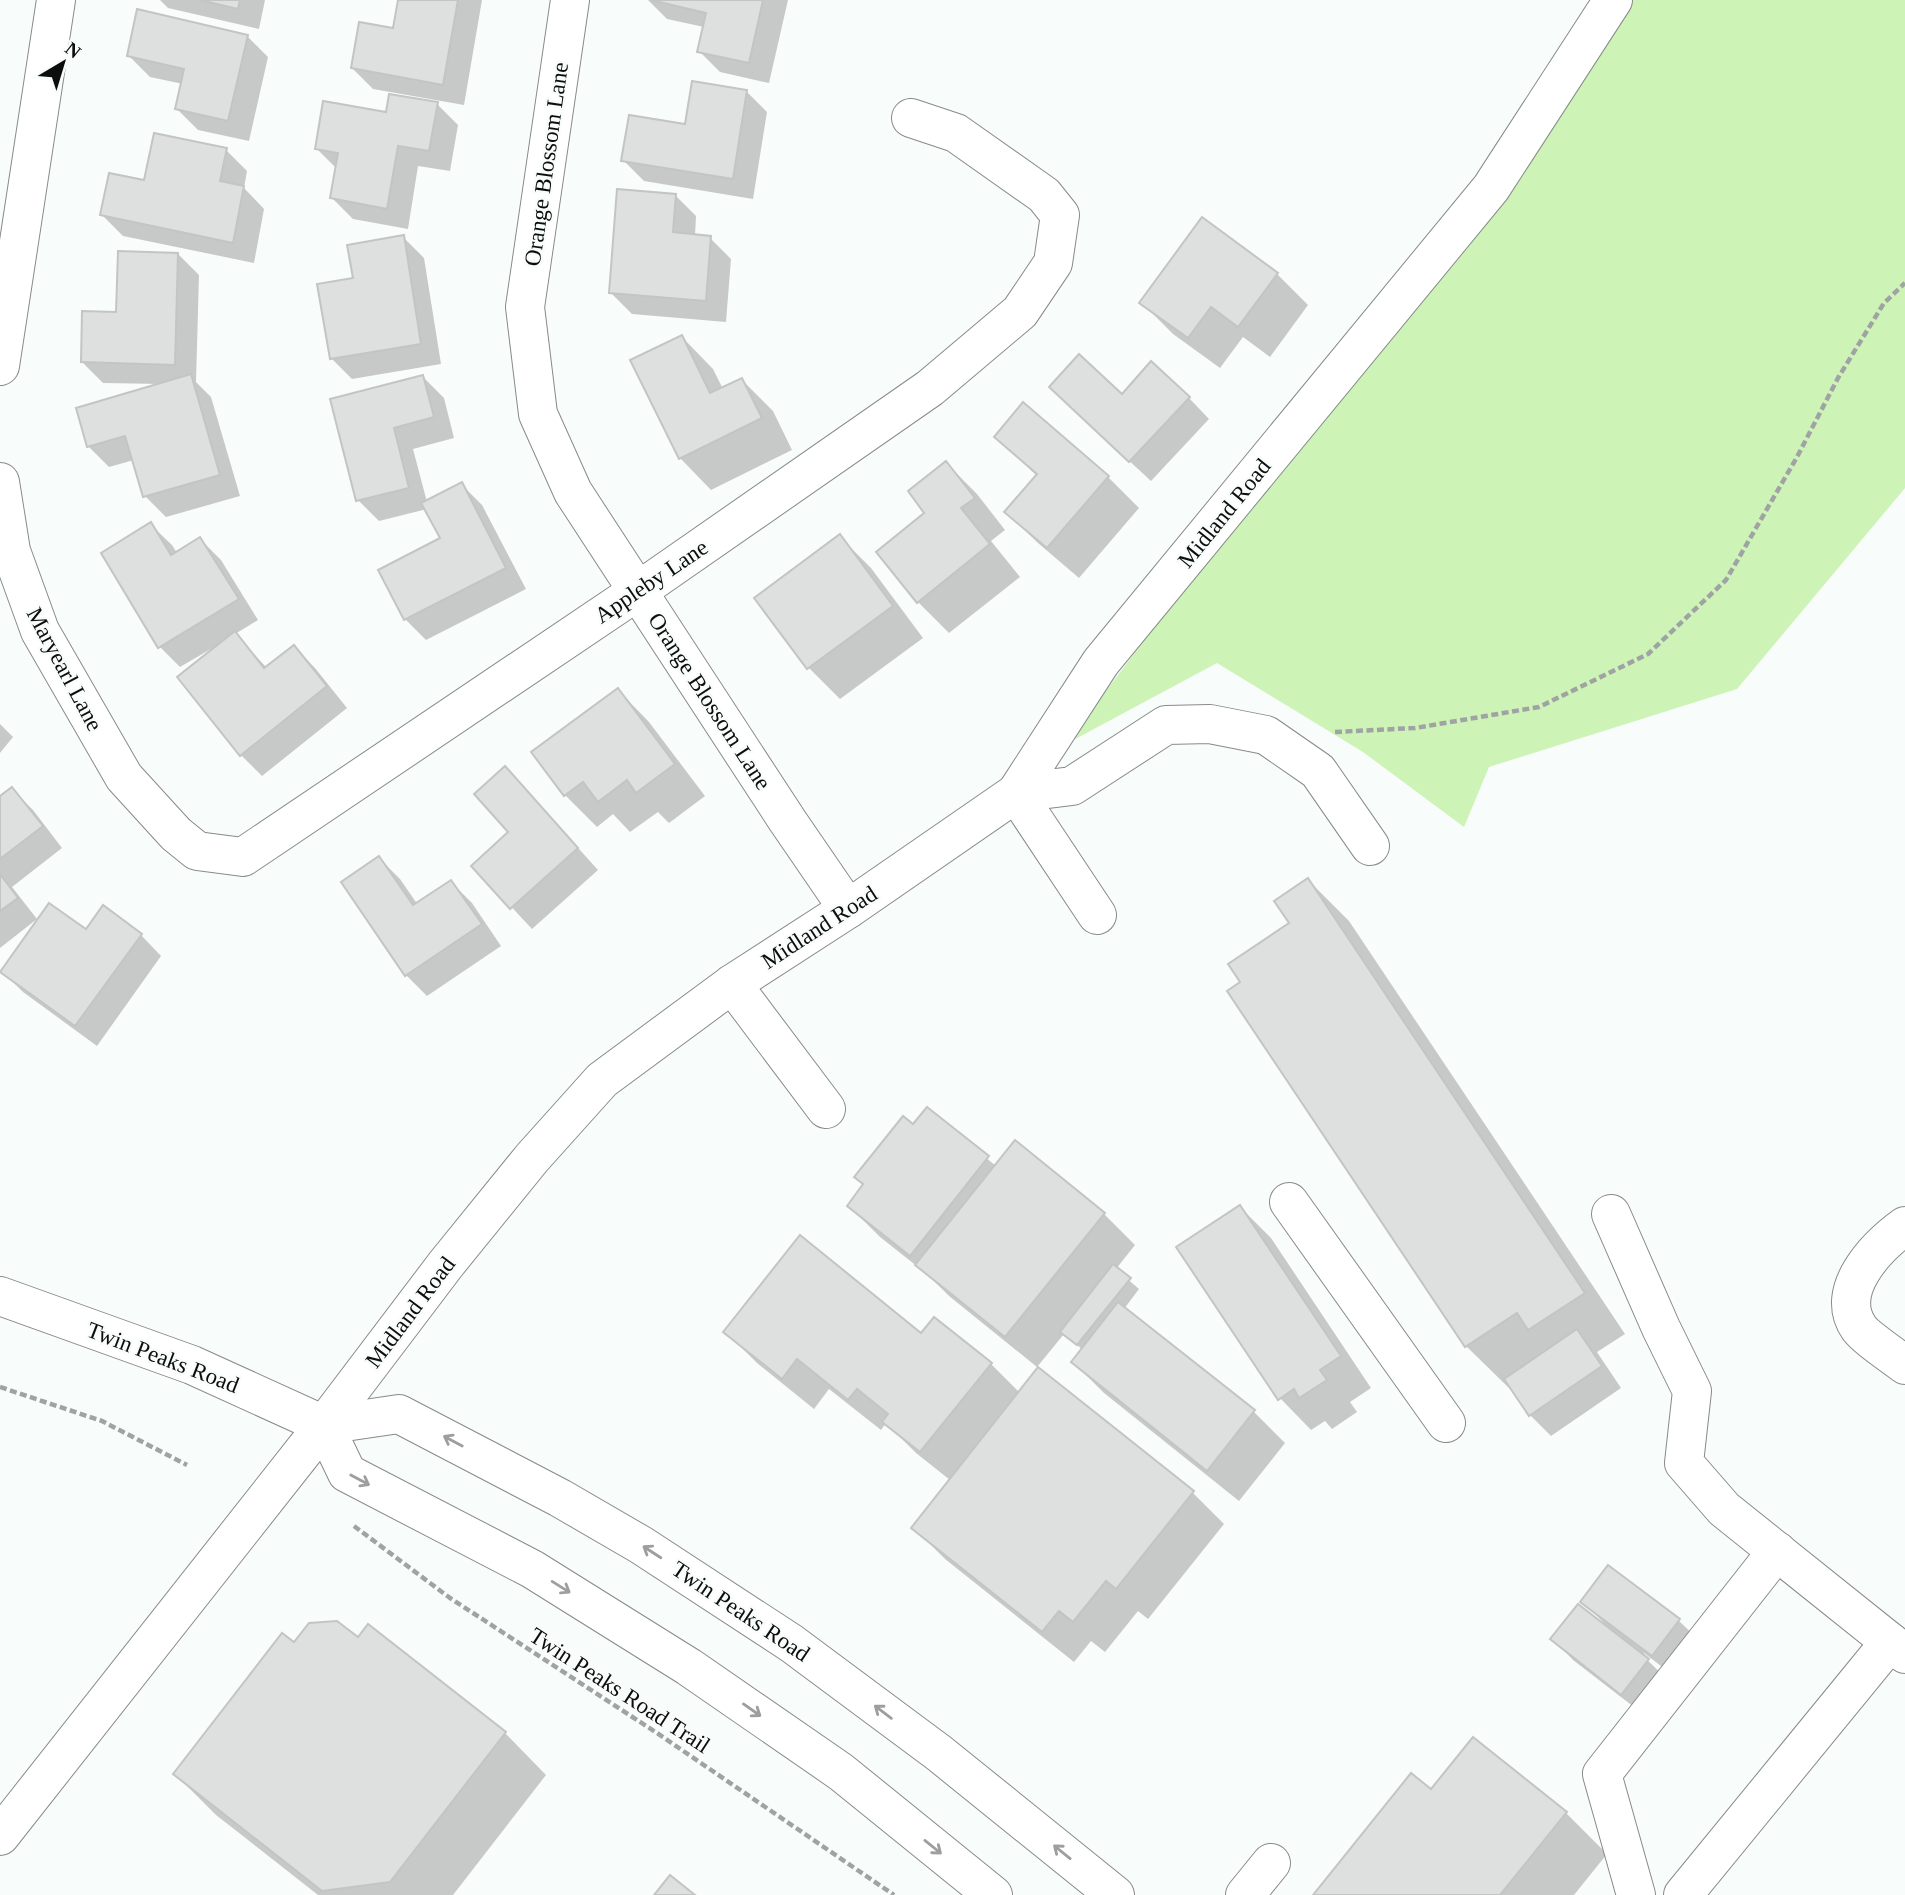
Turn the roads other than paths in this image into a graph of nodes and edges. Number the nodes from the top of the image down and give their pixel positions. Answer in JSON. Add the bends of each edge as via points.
{"nodes":[{"id":1,"x":56,"y":0,"type":"edge"},
{"id":2,"x":570,"y":0,"type":"edge"},
{"id":3,"x":1613,"y":0,"type":"edge"},
{"id":4,"x":911,"y":118,"type":"dead end"},
{"id":5,"x":0,"y":366,"type":"edge"},
{"id":6,"x":0,"y":482,"type":"edge"},
{"id":7,"x":5,"y":553,"type":"edge"},
{"id":8,"x":638,"y":591,"type":"junction"},
{"id":9,"x":1016,"y":793,"type":"junction"},
{"id":10,"x":176,"y":834,"type":"joint"},
{"id":11,"x":1370,"y":846,"type":"dead end"},
{"id":12,"x":848,"y":909,"type":"junction"},
{"id":13,"x":1097,"y":915,"type":"dead end"},
{"id":14,"x":732,"y":984,"type":"junction"},
{"id":15,"x":826,"y":1109,"type":"dead end"},
{"id":16,"x":1289,"y":1202,"type":"dead end"},
{"id":17,"x":1611,"y":1214,"type":"dead end"},
{"id":18,"x":1905,"y":1226,"type":"edge"},
{"id":19,"x":0,"y":1296,"type":"edge"},
{"id":20,"x":1905,"y":1366,"type":"edge"},
{"id":21,"x":1446,"y":1423,"type":"dead end"},
{"id":22,"x":324,"y":1424,"type":"junction"},
{"id":23,"x":1777,"y":1551,"type":"junction"},
{"id":24,"x":1898,"y":1648,"type":"edge"},
{"id":25,"x":0,"y":1836,"type":"edge"},
{"id":26,"x":1271,"y":1863,"type":"dead end"},
{"id":27,"x":993,"y":1895,"type":"edge"},
{"id":28,"x":1115,"y":1895,"type":"edge"},
{"id":29,"x":1245,"y":1895,"type":"edge"},
{"id":30,"x":1636,"y":1895,"type":"edge"},
{"id":31,"x":1683,"y":1895,"type":"edge"}],
"edges":[{"from":1,"to":5,"type":"street"},
{"from":2,"to":8,"type":"street","name":"Orange Blossom Lane","via":[[525,307],[538,414],[573,492]]},
{"from":3,"to":9,"type":"street","name":"Midland Road","via":[[1491,188],[1101,662]]},
{"from":4,"to":8,"type":"street","name":"Appleby Lane","via":[[956,133],[1044,195],[1060,215],[1053,263],[1020,312],[930,388]]},
{"from":6,"to":7,"type":"street","name":"Maryearl Lane"},
{"from":7,"to":10,"type":"street","name":"Maryearl Lane","via":[[40,631],[124,777]]},
{"from":8,"to":10,"type":"street","name":"Appleby Lane","via":[[243,857],[197,851]]},
{"from":8,"to":12,"type":"street","name":"Orange Blossom Lane"},
{"from":9,"to":11,"type":"street","via":[[1072,786],[1166,725],[1210,724],[1266,735],[1318,771]]},
{"from":9,"to":12,"type":"street","name":"Midland Road"},
{"from":9,"to":13,"type":"street"},
{"from":12,"to":14,"type":"street","name":"Midland Road"},
{"from":14,"to":15,"type":"street"},
{"from":14,"to":22,"type":"street","name":"Midland Road","via":[[602,1080],[472,1232]]},
{"from":16,"to":21,"type":"street"},
{"from":17,"to":23,"type":"street","via":[[1692,1391],[1684,1463],[1724,1510]]},
{"from":18,"to":20,"type":"street","via":[[1871,1255],[1850,1294],[1859,1330]]},
{"from":19,"to":22,"type":"street","name":"Twin Peaks Road","via":[[192,1365]]},
{"from":22,"to":25,"type":"street","name":"Midland Road"},
{"from":22,"to":27,"type":"street","one_way":true,"via":[[347,1473],[532,1569],[690,1667],[841,1772]]},
{"from":28,"to":22,"type":"street","name":"Twin Peaks Road","one_way":true,"via":[[939,1753],[791,1643],[629,1538],[399,1414]]},
{"from":23,"to":24,"type":"street"},
{"from":23,"to":30,"type":"street","via":[[1602,1774]]},
{"from":24,"to":31,"type":"street"},
{"from":26,"to":29,"type":"street"}]}
